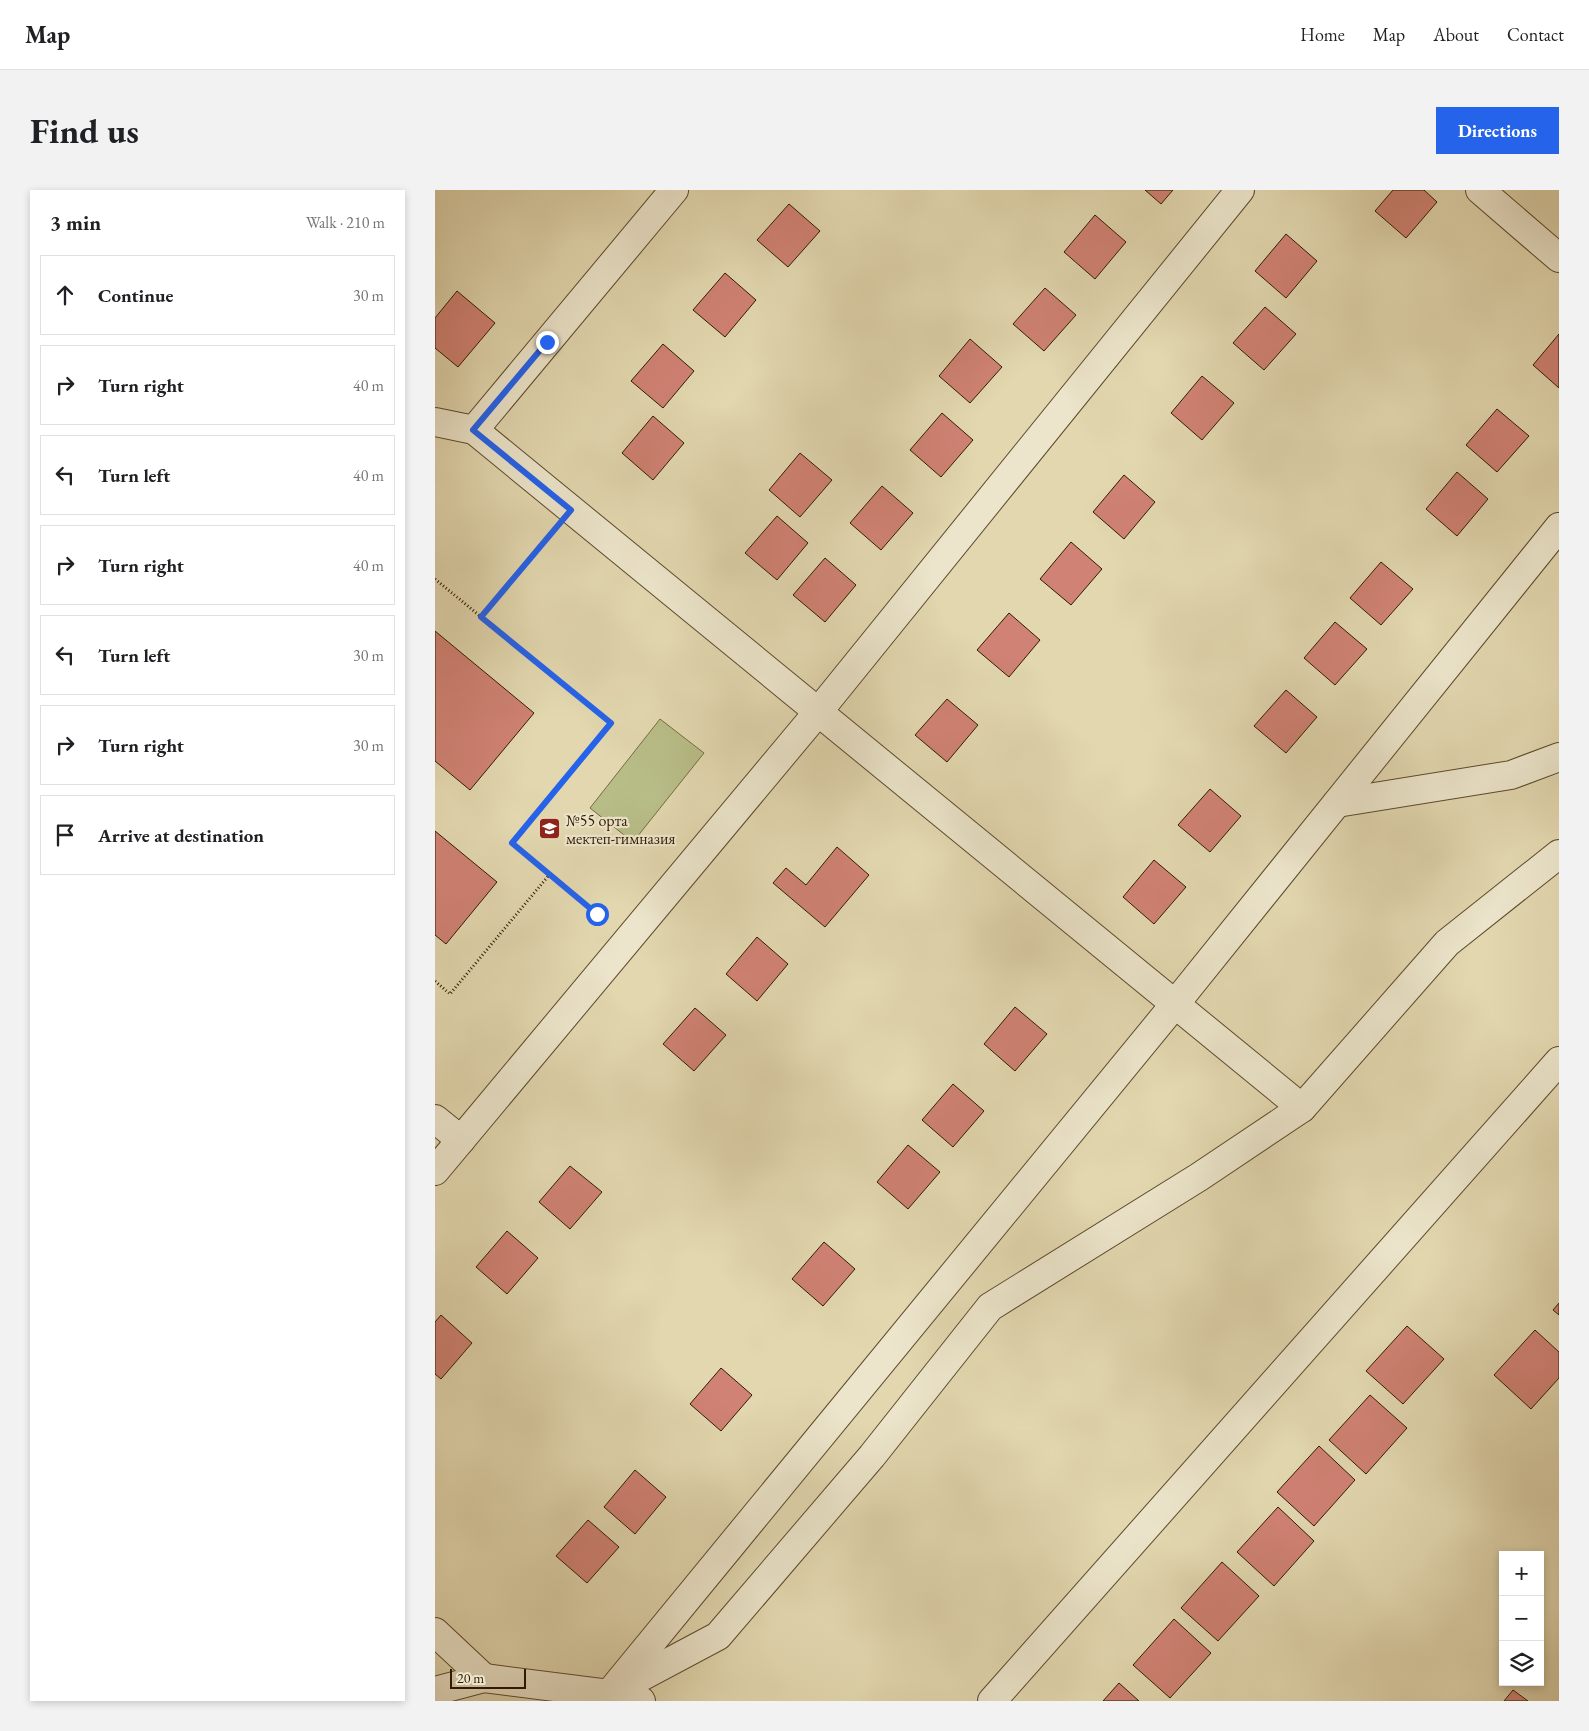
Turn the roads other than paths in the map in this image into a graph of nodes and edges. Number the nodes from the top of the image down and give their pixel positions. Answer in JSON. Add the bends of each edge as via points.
{"nodes":[{"id":1,"x":674,"y":190,"type":"edge"},
{"id":2,"x":1240,"y":190,"type":"edge"},
{"id":3,"x":1480,"y":190,"type":"edge"},
{"id":4,"x":1559,"y":258,"type":"edge"},
{"id":5,"x":435,"y":422,"type":"edge"},
{"id":6,"x":473,"y":430,"type":"junction"},
{"id":7,"x":1559,"y":526,"type":"edge"},
{"id":8,"x":818,"y":712,"type":"junction"},
{"id":9,"x":1559,"y":757,"type":"edge"},
{"id":10,"x":1337,"y":803,"type":"junction"},
{"id":11,"x":1559,"y":854,"type":"edge"},
{"id":12,"x":1175,"y":1004,"type":"junction"},
{"id":13,"x":1559,"y":1061,"type":"edge"},
{"id":14,"x":1302,"y":1108,"type":"junction"},
{"id":15,"x":435,"y":1119,"type":"edge"},
{"id":16,"x":461,"y":1140,"type":"junction"},
{"id":17,"x":435,"y":1171,"type":"edge"},
{"id":18,"x":435,"y":1632,"type":"edge"},
{"id":19,"x":484,"y":1678,"type":"junction"},
{"id":20,"x":435,"y":1691,"type":"edge"},
{"id":21,"x":609,"y":1694,"type":"junction"},
{"id":22,"x":641,"y":1701,"type":"edge"},
{"id":23,"x":992,"y":1701,"type":"edge"}],
"edges":[{"from":1,"to":6,"type":"street"},
{"from":2,"to":8,"type":"street"},
{"from":3,"to":4,"type":"street"},
{"from":5,"to":6,"type":"street"},
{"from":6,"to":8,"type":"street"},
{"from":7,"to":10,"type":"street"},
{"from":8,"to":12,"type":"street"},
{"from":8,"to":16,"type":"street"},
{"from":9,"to":10,"type":"street","via":[[1511,775]]},
{"from":10,"to":12,"type":"street"},
{"from":11,"to":14,"type":"street","via":[[1447,944]]},
{"from":12,"to":14,"type":"street"},
{"from":12,"to":21,"type":"street"},
{"from":13,"to":23,"type":"street"},
{"from":14,"to":21,"type":"street","via":[[1199,1177],[990,1307],[871,1456],[718,1636]]},
{"from":15,"to":16,"type":"street"},
{"from":16,"to":17,"type":"street"},
{"from":18,"to":19,"type":"street"},
{"from":19,"to":20,"type":"street"},
{"from":19,"to":21,"type":"street"},
{"from":21,"to":22,"type":"street"}]}
